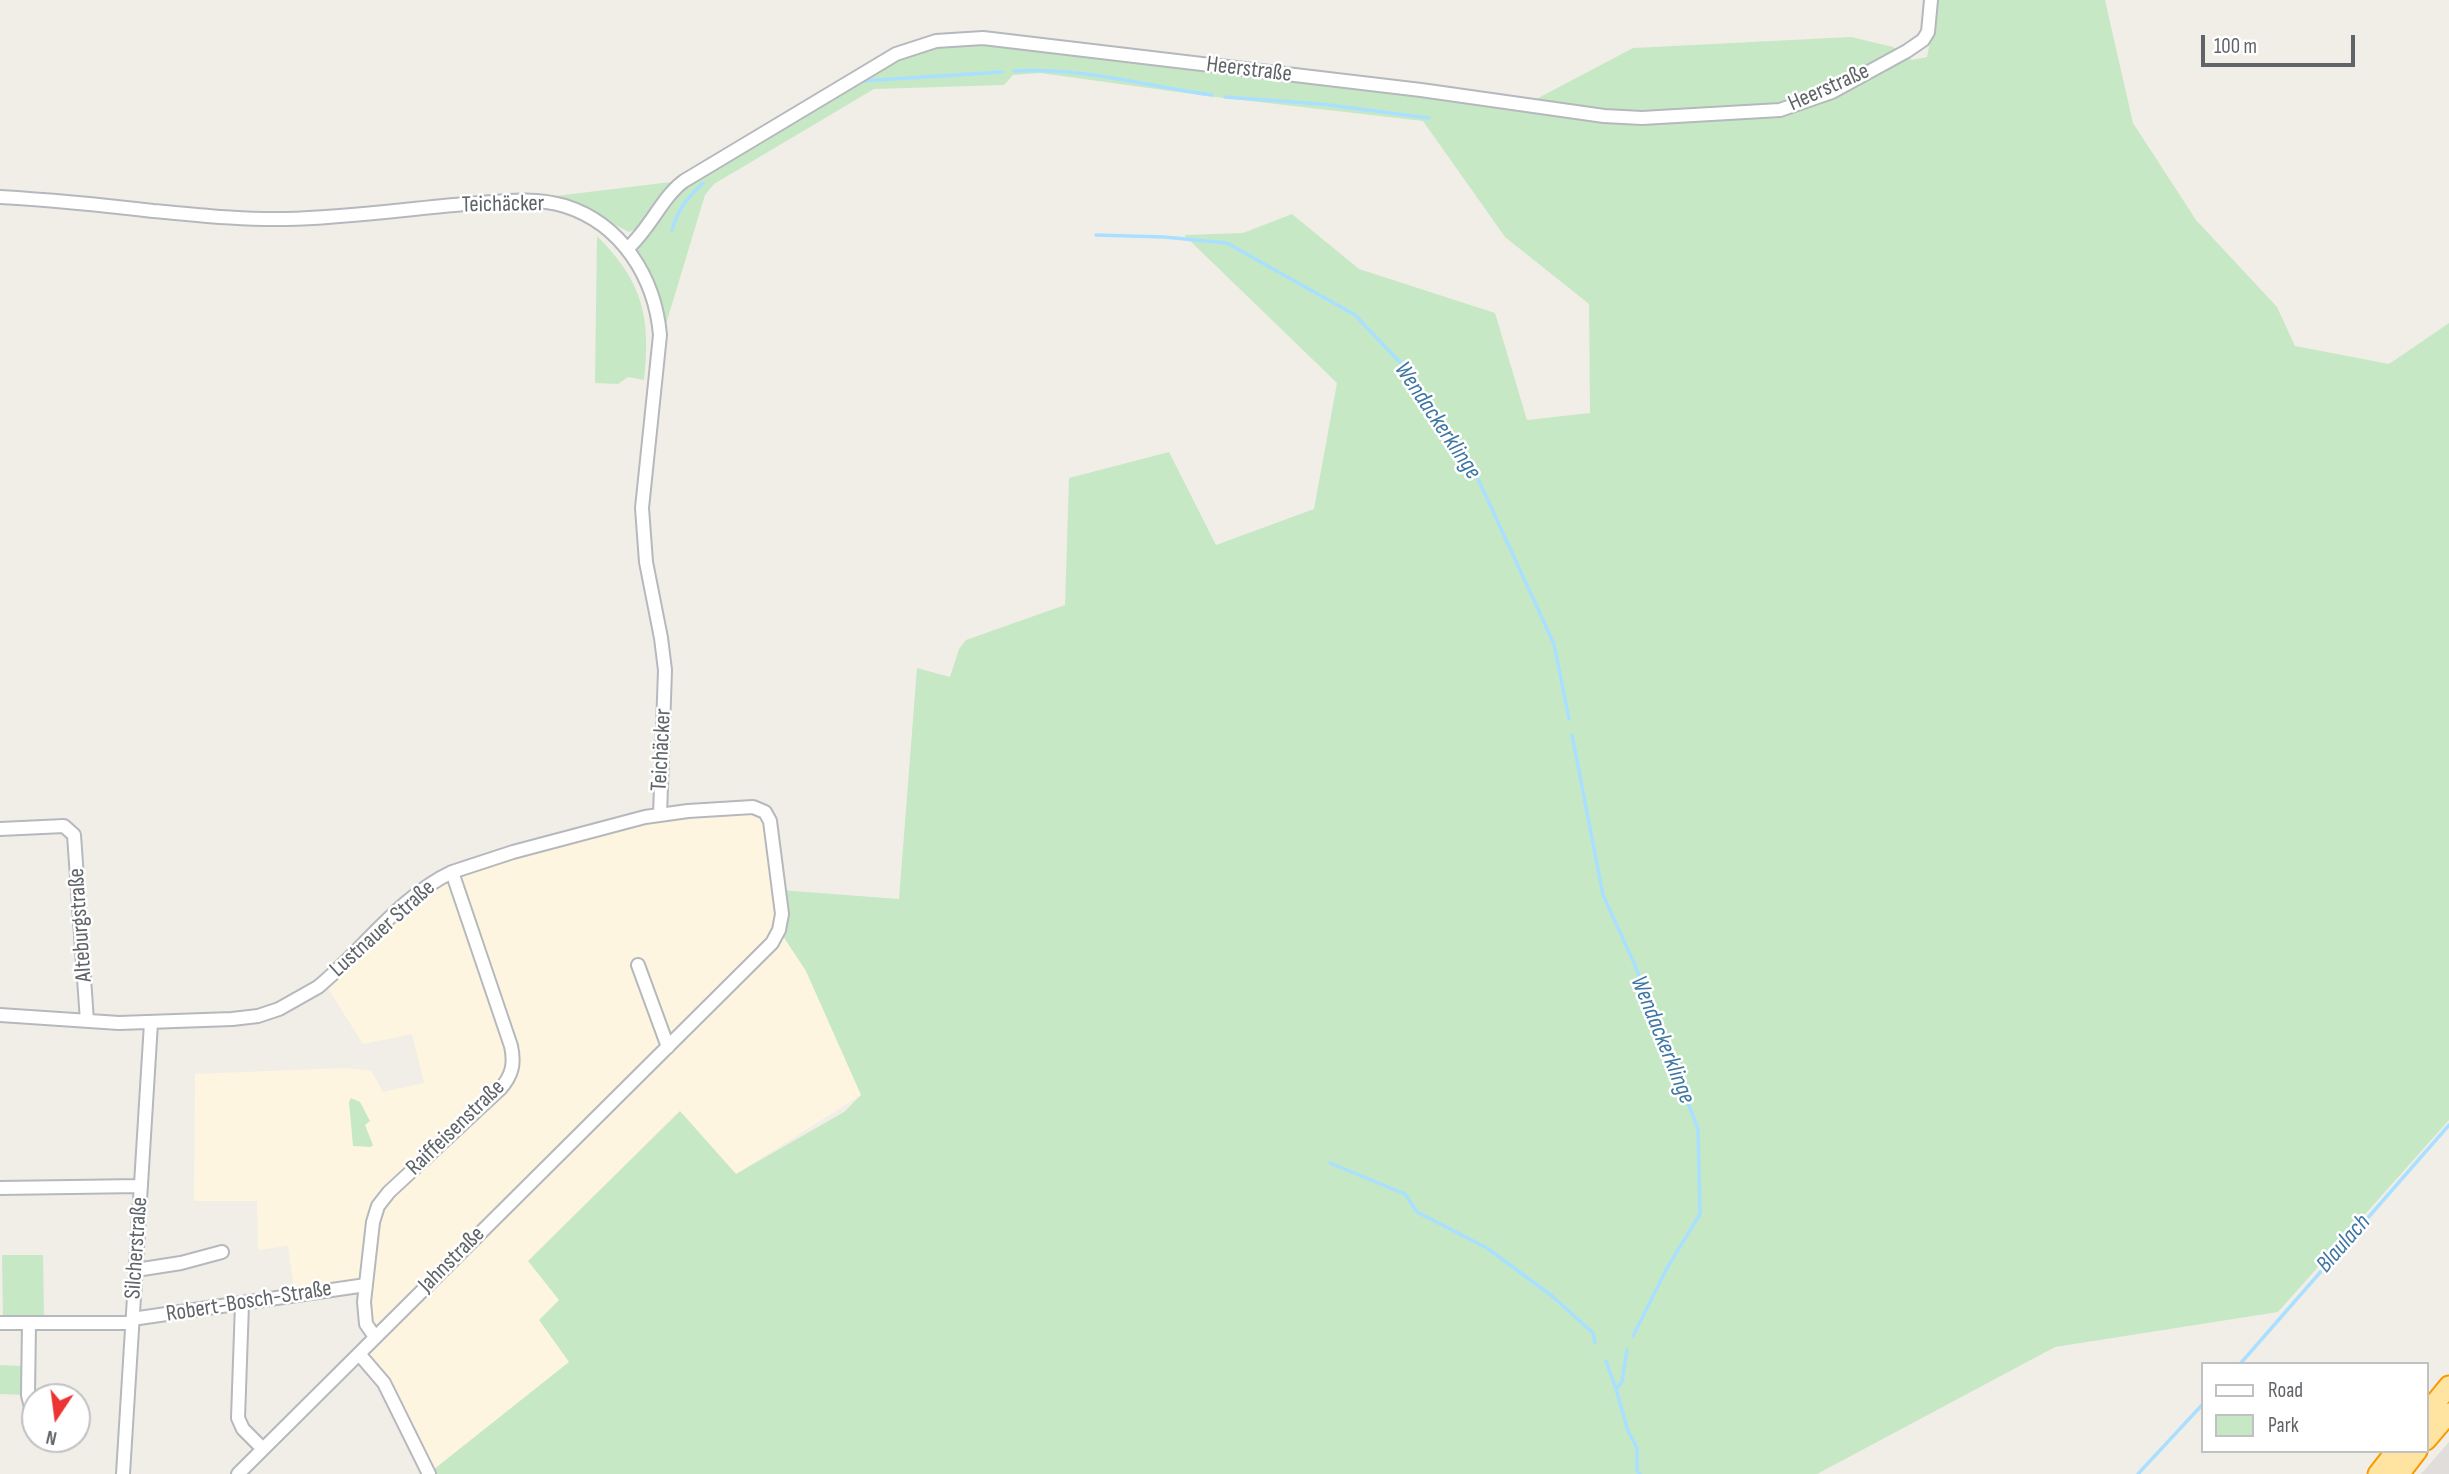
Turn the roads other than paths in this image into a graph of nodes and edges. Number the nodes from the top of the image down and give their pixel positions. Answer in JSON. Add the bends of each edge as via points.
{"nodes":[{"id":1,"x":1931,"y":0,"type":"edge"},
{"id":2,"x":0,"y":197,"type":"edge"},
{"id":3,"x":627,"y":249,"type":"junction"},
{"id":4,"x":765,"y":812,"type":"joint"},
{"id":5,"x":660,"y":814,"type":"junction"},
{"id":6,"x":0,"y":829,"type":"edge"},
{"id":7,"x":452,"y":872,"type":"junction"},
{"id":8,"x":638,"y":965,"type":"dead end"},
{"id":9,"x":0,"y":1015,"type":"edge"},
{"id":10,"x":87,"y":1021,"type":"junction"},
{"id":11,"x":150,"y":1023,"type":"junction"},
{"id":12,"x":668,"y":1047,"type":"junction"},
{"id":13,"x":141,"y":1186,"type":"junction"},
{"id":14,"x":0,"y":1188,"type":"edge"},
{"id":15,"x":222,"y":1252,"type":"dead end"},
{"id":16,"x":136,"y":1270,"type":"junction"},
{"id":17,"x":366,"y":1285,"type":"junction"},
{"id":18,"x":242,"y":1304,"type":"junction"},
{"id":19,"x":132,"y":1321,"type":"junction"},
{"id":20,"x":0,"y":1323,"type":"edge"},
{"id":21,"x":29,"y":1323,"type":"junction"},
{"id":22,"x":375,"y":1337,"type":"junction"},
{"id":23,"x":360,"y":1354,"type":"junction"},
{"id":24,"x":28,"y":1383,"type":"edge"},
{"id":25,"x":2449,"y":1386,"type":"edge"},
{"id":26,"x":2428,"y":1412,"type":"edge"},
{"id":27,"x":2449,"y":1413,"type":"edge"},
{"id":28,"x":2428,"y":1438,"type":"edge"},
{"id":29,"x":263,"y":1449,"type":"junction"},
{"id":30,"x":2394,"y":1453,"type":"edge"},
{"id":31,"x":2415,"y":1453,"type":"edge"},
{"id":32,"x":123,"y":1474,"type":"edge"},
{"id":33,"x":238,"y":1474,"type":"edge"},
{"id":34,"x":429,"y":1474,"type":"edge"},
{"id":35,"x":2378,"y":1474,"type":"edge"},
{"id":36,"x":2399,"y":1474,"type":"edge"}],
"edges":[{"from":1,"to":3,"type":"street","name":"Heerstraße","via":[[1923,40],[1832,92],[1780,110],[1622,118],[1011,41],[949,39],[896,54],[684,181]]},
{"from":2,"to":3,"type":"street","name":"Teichäcker","via":[[261,220],[538,200],[591,217]]},
{"from":3,"to":5,"type":"street","name":"Teichäcker","via":[[649,285],[660,335],[642,508],[646,562],[665,670]]},
{"from":4,"to":5,"type":"street","name":"Lustnauer Straße","via":[[741,806]]},
{"from":4,"to":12,"type":"street","name":"Jahnstraße","via":[[780,890],[779,930],[772,943]]},
{"from":5,"to":7,"type":"street","name":"Lustnauer Straße"},
{"from":6,"to":10,"type":"street","name":"Alteburgstraße","via":[[64,826],[74,835]]},
{"from":7,"to":11,"type":"street","name":"Lustnauer Straße","via":[[413,897],[333,974],[300,999],[247,1017]]},
{"from":7,"to":17,"type":"street","name":"Raiffeisenstraße","via":[[511,1046],[513,1064],[508,1081],[383,1198],[373,1222]]},
{"from":8,"to":12,"type":"street"},
{"from":9,"to":10,"type":"street","name":"Lustnauer Straße"},
{"from":10,"to":11,"type":"street","name":"Lustnauer Straße"},
{"from":11,"to":13,"type":"street","name":"Silcherstraße"},
{"from":12,"to":22,"type":"street","name":"Jahnstraße"},
{"from":13,"to":14,"type":"street"},
{"from":13,"to":16,"type":"street","name":"Silcherstraße"},
{"from":15,"to":16,"type":"street"},
{"from":16,"to":19,"type":"street","name":"Silcherstraße"},
{"from":17,"to":18,"type":"street","name":"Robert-Bosch-Straße"},
{"from":17,"to":22,"type":"street","name":"Raiffeisenstraße","via":[[364,1316]]},
{"from":18,"to":19,"type":"street","name":"Robert-Bosch-Straße"},
{"from":18,"to":29,"type":"street","via":[[238,1418]]},
{"from":19,"to":21,"type":"street","name":"Robert-Bosch-Straße"},
{"from":19,"to":32,"type":"street","name":"Silcherstraße"},
{"from":20,"to":21,"type":"street","name":"Robert-Bosch-Straße"},
{"from":21,"to":24,"type":"street"},
{"from":22,"to":23,"type":"street","name":"Jahnstraße"},
{"from":23,"to":29,"type":"street","name":"Jahnstraße"},
{"from":23,"to":34,"type":"street","via":[[384,1382]]},
{"from":25,"to":26,"type":"highway"},
{"from":27,"to":28,"type":"highway"},
{"from":29,"to":33,"type":"street","name":"Jahnstraße"},
{"from":30,"to":35,"type":"highway"},
{"from":31,"to":36,"type":"highway"}]}
